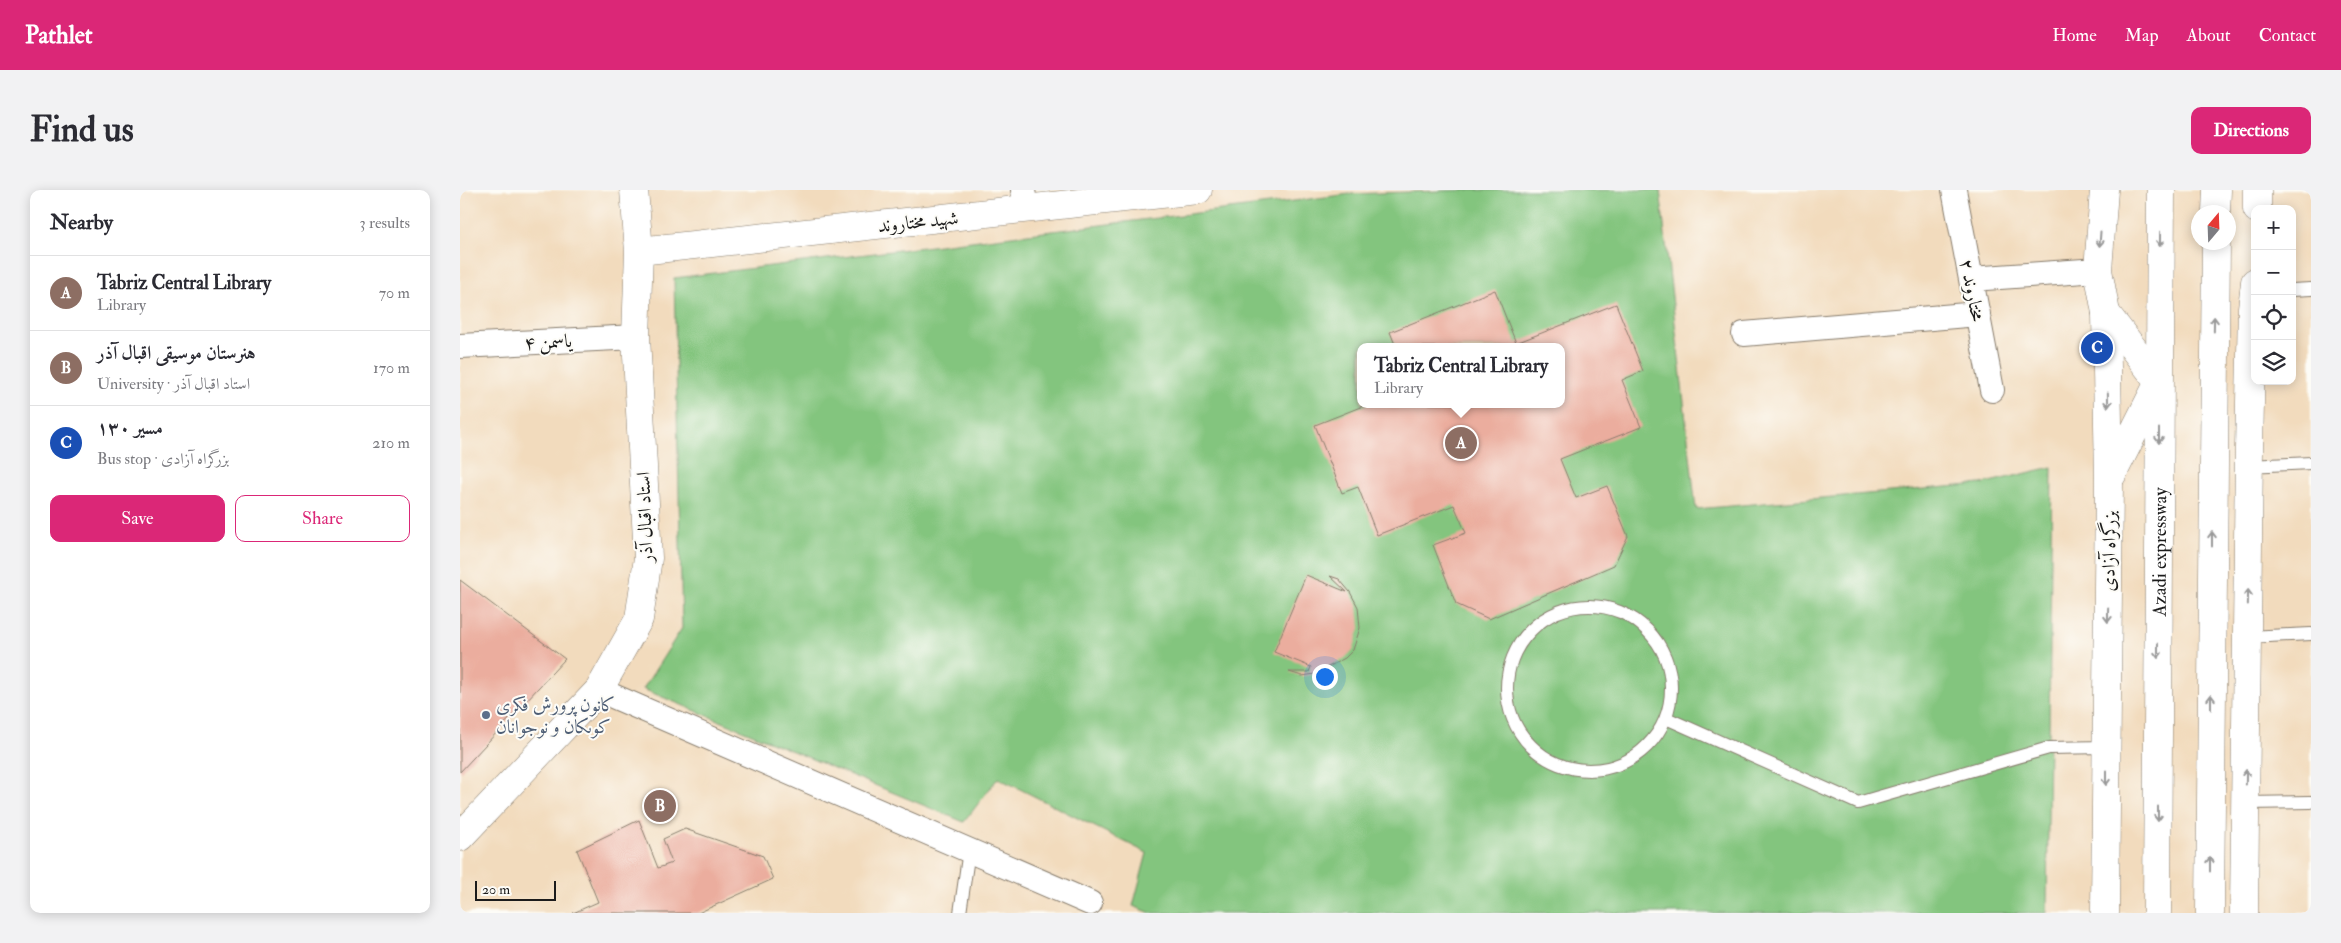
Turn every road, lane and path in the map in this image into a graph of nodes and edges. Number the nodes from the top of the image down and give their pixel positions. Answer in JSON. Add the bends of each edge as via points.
{"nodes":[{"id":1,"x":634,"y":190,"type":"edge"},
{"id":2,"x":1198,"y":190,"type":"edge"},
{"id":3,"x":1954,"y":190,"type":"edge"},
{"id":4,"x":2104,"y":190,"type":"edge"},
{"id":5,"x":2161,"y":190,"type":"edge"},
{"id":6,"x":2217,"y":190,"type":"edge"},
{"id":7,"x":2257,"y":190,"type":"edge"},
{"id":8,"x":1024,"y":200,"type":"edge"},
{"id":9,"x":2216,"y":205,"type":"edge"},
{"id":10,"x":2257,"y":205,"type":"edge"},
{"id":11,"x":2216,"y":250,"type":"edge"},
{"id":12,"x":640,"y":251,"type":"junction"},
{"id":13,"x":2098,"y":270,"type":"junction"},
{"id":14,"x":1971,"y":279,"type":"junction"},
{"id":15,"x":2311,"y":289,"type":"edge"},
{"id":16,"x":2296,"y":290,"type":"edge"},
{"id":17,"x":2253,"y":295,"type":"edge"},
{"id":18,"x":2254,"y":295,"type":"edge"},
{"id":19,"x":2106,"y":313,"type":"junction"},
{"id":20,"x":1978,"y":314,"type":"junction"},
{"id":21,"x":1744,"y":334,"type":"dead end"},
{"id":22,"x":636,"y":337,"type":"junction"},
{"id":23,"x":460,"y":346,"type":"edge"},
{"id":24,"x":2159,"y":382,"type":"junction"},
{"id":25,"x":2213,"y":389,"type":"junction"},
{"id":26,"x":1992,"y":390,"type":"dead end"},
{"id":27,"x":2249,"y":457,"type":"junction"},
{"id":28,"x":2311,"y":463,"type":"edge"},
{"id":29,"x":2109,"y":480,"type":"junction"},
{"id":30,"x":2311,"y":634,"type":"edge"},
{"id":31,"x":2247,"y":637,"type":"junction"},
{"id":32,"x":599,"y":690,"type":"junction"},
{"id":33,"x":1666,"y":718,"type":"junction"},
{"id":34,"x":2106,"y":747,"type":"junction"},
{"id":35,"x":2311,"y":802,"type":"edge"},
{"id":36,"x":2246,"y":803,"type":"junction"},
{"id":37,"x":460,"y":838,"type":"edge"},
{"id":38,"x":969,"y":850,"type":"junction"},
{"id":39,"x":1090,"y":903,"type":"dead end"},
{"id":40,"x":2246,"y":912,"type":"edge"},
{"id":41,"x":960,"y":913,"type":"edge"},
{"id":42,"x":2105,"y":913,"type":"edge"},
{"id":43,"x":2157,"y":913,"type":"edge"},
{"id":44,"x":2210,"y":913,"type":"edge"}],
"edges":[{"from":1,"to":12,"type":"main road","name":"استاد اقبال آذر"},
{"from":2,"to":8,"type":"main road","name":"شهید مختاروند"},
{"from":3,"to":14,"type":"street","name":"مختاروند ۲"},
{"from":4,"to":13,"type":"main road","name":"بزرگراه آزادی","one_way":true},
{"from":5,"to":24,"type":"main road","name":"Azadi expressway","one_way":true},
{"from":6,"to":9,"type":"main road"},
{"from":7,"to":10,"type":"main road"},
{"from":8,"to":12,"type":"main road","name":"شهید مختاروند"},
{"from":25,"to":11,"type":"main road","one_way":true},
{"from":12,"to":22,"type":"main road","name":"استاد اقبال آذر"},
{"from":13,"to":14,"type":"street"},
{"from":13,"to":19,"type":"main road","name":"بزرگراه آزادی"},
{"from":14,"to":20,"type":"street","name":"مختاروند ۲"},
{"from":15,"to":16,"type":"lane"},
{"from":17,"to":25,"type":"main road"},
{"from":18,"to":27,"type":"main road"},
{"from":19,"to":24,"type":"main road"},
{"from":19,"to":29,"type":"main road","name":"بزرگراه آزادی","one_way":true},
{"from":20,"to":21,"type":"street"},
{"from":20,"to":26,"type":"street","name":"مختاروند ۲"},
{"from":22,"to":23,"type":"street","name":"یاسمن ۴"},
{"from":22,"to":32,"type":"main road","name":"استاد اقبال آذر","via":[[648,558],[639,619]]},
{"from":24,"to":29,"type":"main road"},
{"from":24,"to":43,"type":"main road","name":"Azadi expressway","one_way":true},
{"from":25,"to":27,"type":"main road"},
{"from":44,"to":25,"type":"main road","one_way":true},
{"from":27,"to":28,"type":"lane"},
{"from":31,"to":27,"type":"main road","one_way":true},
{"from":29,"to":34,"type":"main road","name":"بزرگراه آزادی","one_way":true},
{"from":30,"to":31,"type":"lane"},
{"from":36,"to":31,"type":"main road","one_way":true},
{"from":32,"to":37,"type":"main road","name":"استاد اقبال آذر"},
{"from":32,"to":38,"type":"street"},
{"from":33,"to":33,"type":"lane","via":[[1672,692],[1669,666],[1658,642],[1640,622],[1619,611],[1590,604],[1564,609],[1540,620],[1521,639],[1509,663],[1506,691],[1512,719],[1527,742],[1549,760],[1575,770],[1604,769],[1630,760],[1652,742]]},
{"from":33,"to":34,"type":"lane","via":[[1858,803],[2049,748]]},
{"from":34,"to":42,"type":"main road","name":"بزرگراه آزادی","one_way":true},
{"from":35,"to":36,"type":"lane"},
{"from":36,"to":40,"type":"main road"},
{"from":38,"to":39,"type":"street"},
{"from":38,"to":41,"type":"lane"}]}
